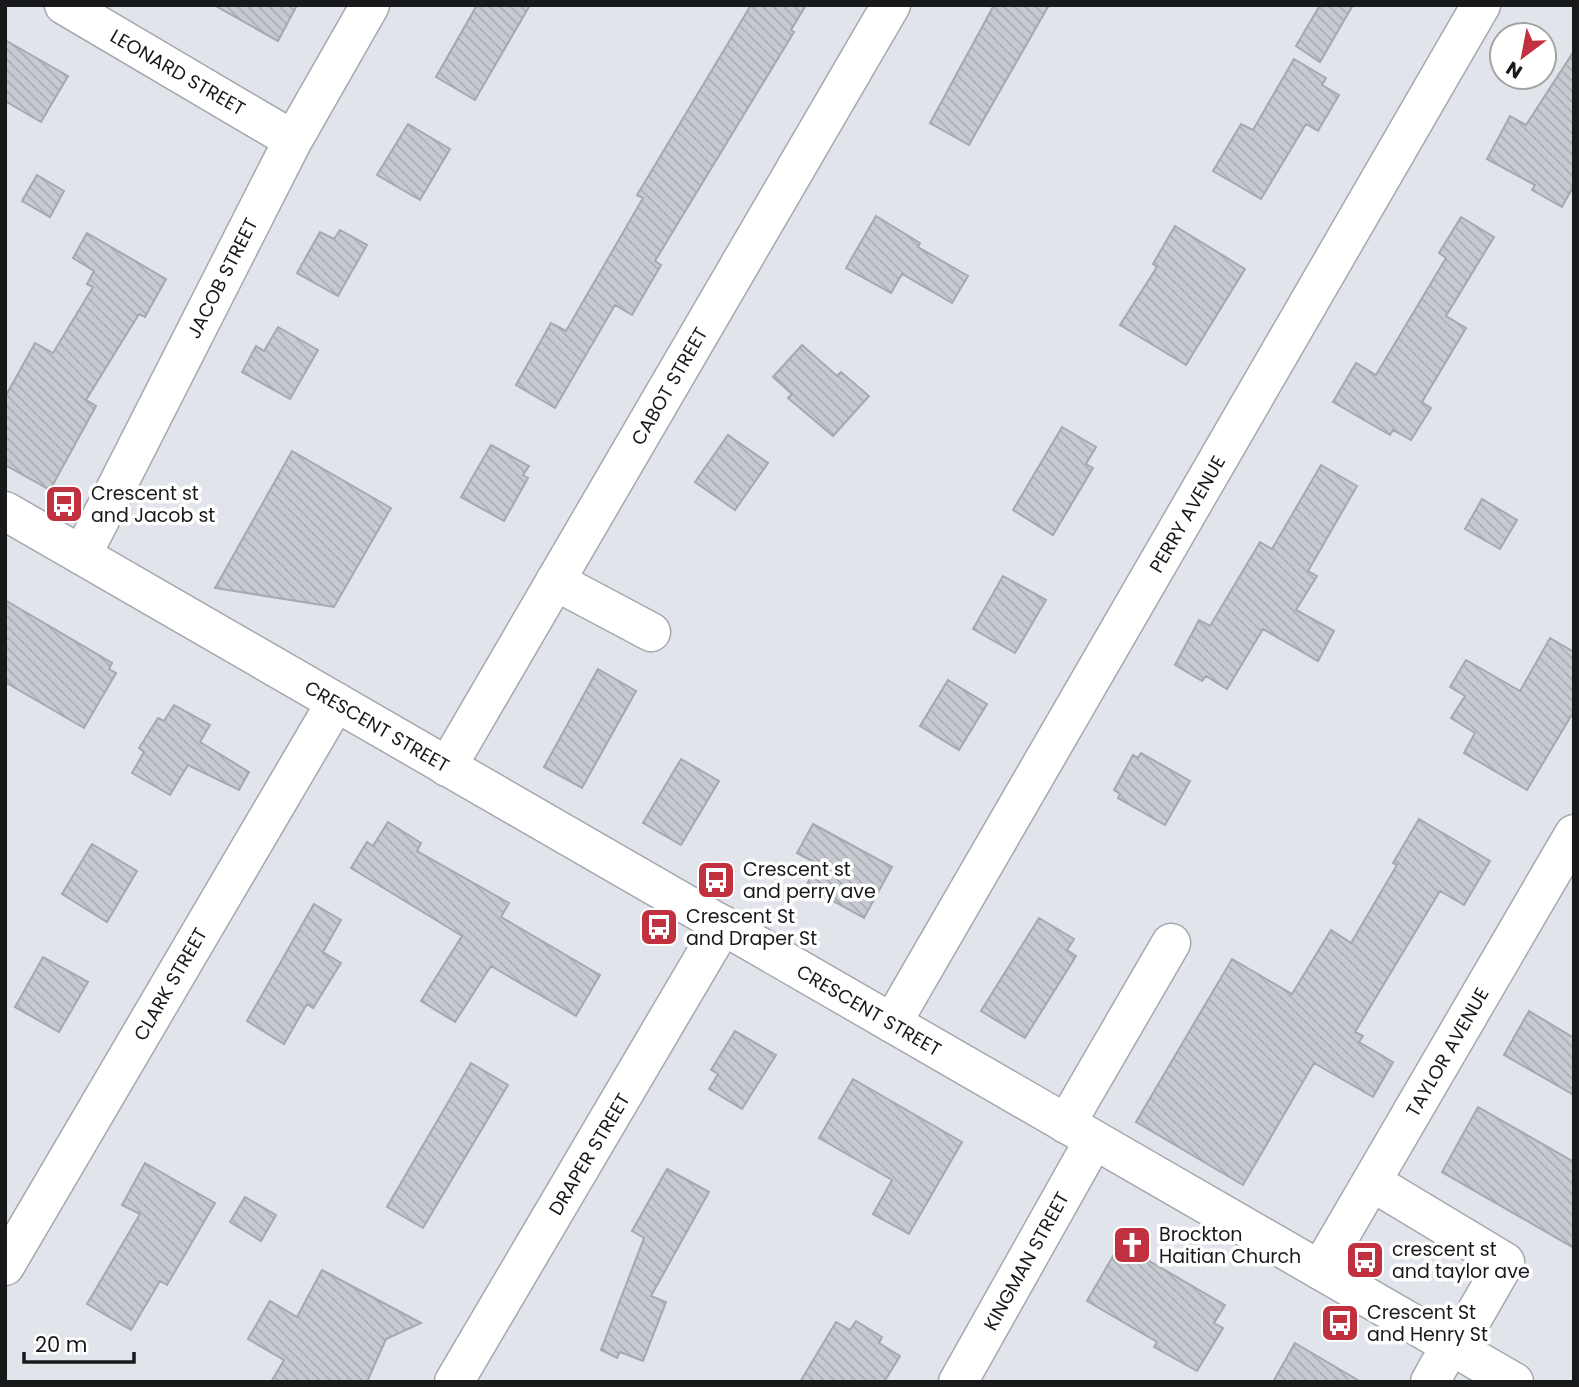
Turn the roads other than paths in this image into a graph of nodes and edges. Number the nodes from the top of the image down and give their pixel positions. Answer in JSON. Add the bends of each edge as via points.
{"nodes":[{"id":1,"x":64,"y":5,"type":"edge"},
{"id":2,"x":370,"y":5,"type":"edge"},
{"id":3,"x":891,"y":5,"type":"edge"},
{"id":4,"x":1482,"y":5,"type":"edge"},
{"id":5,"x":293,"y":139,"type":"junction"},
{"id":6,"x":5,"y":511,"type":"edge"},
{"id":7,"x":82,"y":555,"type":"junction"},
{"id":8,"x":555,"y":581,"type":"junction"},
{"id":9,"x":651,"y":632,"type":"dead end"},
{"id":10,"x":336,"y":702,"type":"junction"},
{"id":11,"x":447,"y":767,"type":"junction"},
{"id":12,"x":1574,"y":834,"type":"edge"},
{"id":13,"x":723,"y":925,"type":"junction"},
{"id":14,"x":1171,"y":943,"type":"dead end"},
{"id":15,"x":892,"y":1023,"type":"junction"},
{"id":16,"x":1080,"y":1132,"type":"junction"},
{"id":17,"x":1372,"y":1182,"type":"junction"},
{"id":18,"x":5,"y":1266,"type":"edge"},
{"id":19,"x":1320,"y":1270,"type":"junction"},
{"id":20,"x":1452,"y":1347,"type":"junction"},
{"id":21,"x":454,"y":1382,"type":"edge"},
{"id":22,"x":958,"y":1382,"type":"edge"},
{"id":23,"x":1430,"y":1382,"type":"edge"},
{"id":24,"x":1514,"y":1382,"type":"edge"}],
"edges":[{"from":1,"to":5,"type":"street","name":"LEONARD STREET"},
{"from":2,"to":5,"type":"street","name":"JACOB STREET"},
{"from":3,"to":8,"type":"street","name":"CABOT STREET"},
{"from":4,"to":15,"type":"street","name":"PERRY AVENUE"},
{"from":5,"to":7,"type":"street","name":"JACOB STREET"},
{"from":6,"to":7,"type":"street","name":"CRESCENT STREET"},
{"from":7,"to":10,"type":"street","name":"CRESCENT STREET"},
{"from":8,"to":9,"type":"street"},
{"from":8,"to":11,"type":"street","name":"CABOT STREET"},
{"from":10,"to":11,"type":"street","name":"CRESCENT STREET"},
{"from":10,"to":18,"type":"street","name":"CLARK STREET"},
{"from":11,"to":13,"type":"street","name":"CRESCENT STREET"},
{"from":12,"to":17,"type":"street","name":"TAYLOR AVENUE"},
{"from":13,"to":15,"type":"street","name":"CRESCENT STREET"},
{"from":13,"to":21,"type":"street","name":"DRAPER STREET"},
{"from":14,"to":16,"type":"street","name":"KINGMAN STREET"},
{"from":15,"to":16,"type":"street","name":"CRESCENT STREET"},
{"from":16,"to":19,"type":"street","name":"CRESCENT STREET"},
{"from":16,"to":22,"type":"street","name":"KINGMAN STREET"},
{"from":17,"to":19,"type":"street","name":"TAYLOR AVENUE"},
{"from":17,"to":20,"type":"street","via":[[1505,1262]]},
{"from":19,"to":20,"type":"street","name":"CRESCENT STREET"},
{"from":20,"to":23,"type":"street"},
{"from":20,"to":24,"type":"street","name":"CRESCENT STREET"}]}
